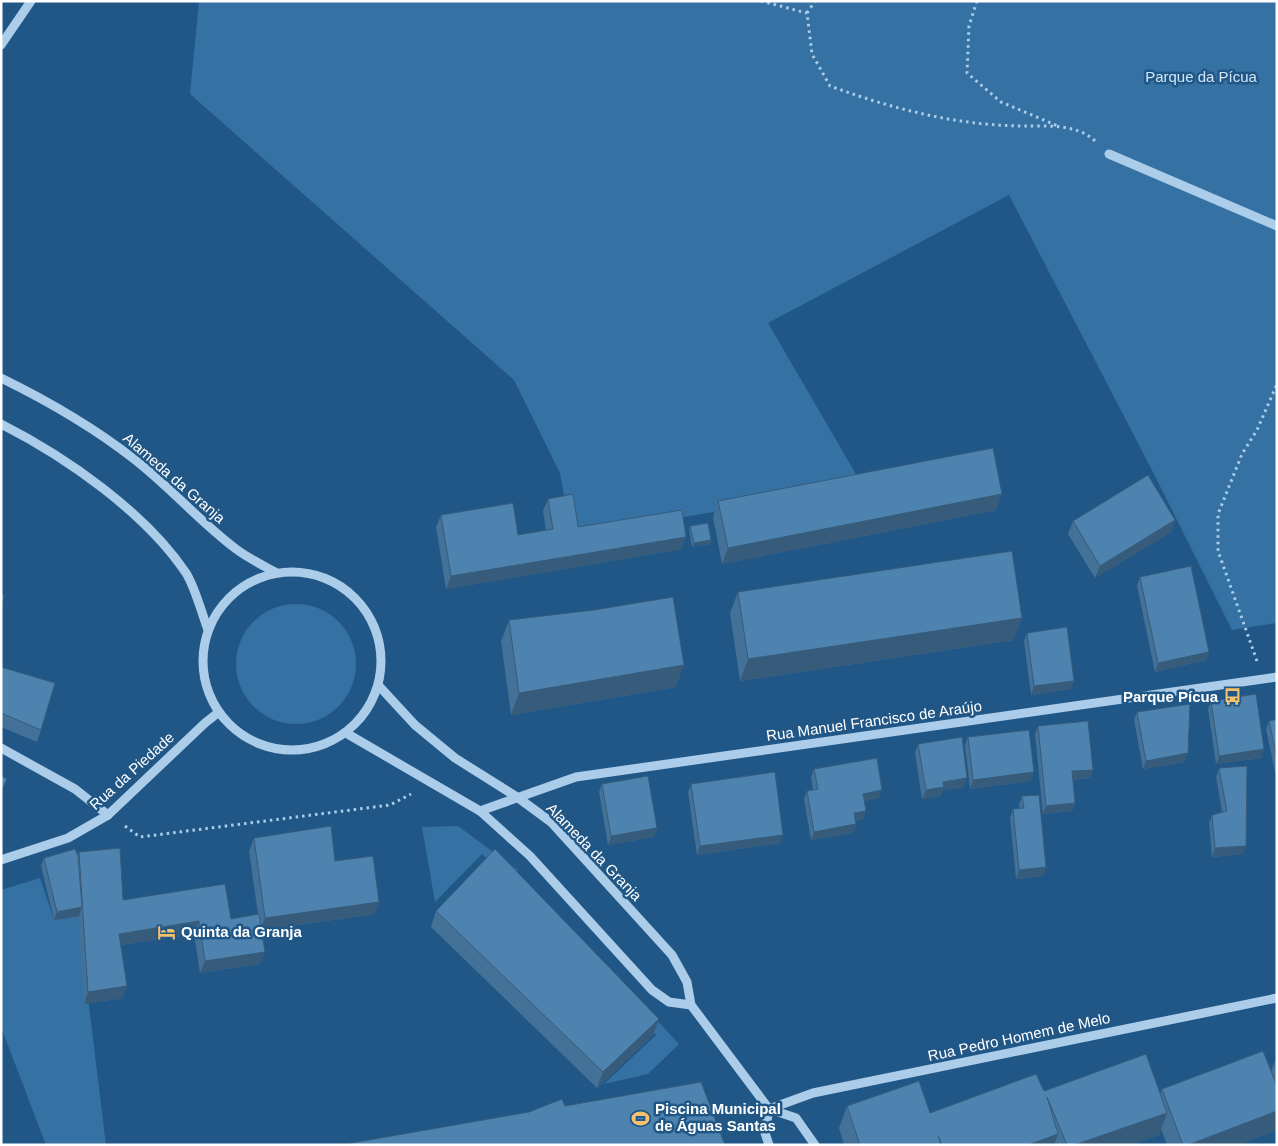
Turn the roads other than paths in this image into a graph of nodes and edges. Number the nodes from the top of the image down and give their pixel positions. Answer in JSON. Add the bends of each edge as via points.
{"nodes":[{"id":1,"x":31,"y":1,"type":"edge"},
{"id":2,"x":1,"y":45,"type":"edge"},
{"id":3,"x":1109,"y":154,"type":"road end"},
{"id":4,"x":1274,"y":225,"type":"edge"},
{"id":5,"x":2,"y":378,"type":"edge"},
{"id":6,"x":1,"y":424,"type":"edge"},
{"id":7,"x":275,"y":572,"type":"junction"},
{"id":8,"x":208,"y":630,"type":"junction"},
{"id":9,"x":1277,"y":677,"type":"edge"},
{"id":10,"x":379,"y":686,"type":"junction"},
{"id":11,"x":219,"y":712,"type":"junction"},
{"id":12,"x":346,"y":733,"type":"junction"},
{"id":13,"x":1,"y":748,"type":"edge"},
{"id":14,"x":517,"y":797,"type":"junction"},
{"id":15,"x":480,"y":811,"type":"junction"},
{"id":16,"x":108,"y":815,"type":"junction"},
{"id":17,"x":1,"y":860,"type":"edge"},
{"id":18,"x":1277,"y":998,"type":"edge"},
{"id":19,"x":691,"y":1005,"type":"junction"},
{"id":20,"x":769,"y":1110,"type":"junction"},
{"id":21,"x":769,"y":1145,"type":"edge"},
{"id":22,"x":815,"y":1145,"type":"edge"}],
"edges":[{"from":1,"to":2,"type":"street"},
{"from":3,"to":4,"type":"street"},
{"from":5,"to":7,"type":"street","name":"Alameda da Granja","via":[[86,424],[175,494],[237,551]]},
{"from":6,"to":8,"type":"street","via":[[35,441],[73,467],[110,494],[152,532],[186,574]]},
{"from":7,"to":8,"type":"street","name":"Alameda da Granja","via":[[247,583],[223,603]]},
{"from":7,"to":10,"type":"street","name":"Alameda da Granja","via":[[306,572],[321,576],[335,581],[359,600],[376,626],[382,656]]},
{"from":8,"to":11,"type":"street","name":"Alameda da Granja","via":[[203,658],[206,686]]},
{"from":9,"to":14,"type":"street","name":"Rua Manuel Francisco de Araújo","via":[[581,777]]},
{"from":10,"to":12,"type":"street","name":"Alameda da Granja","via":[[366,712]]},
{"from":10,"to":14,"type":"street","name":"Alameda da Granja","via":[[416,725],[455,758]]},
{"from":11,"to":12,"type":"street","name":"Alameda da Granja","via":[[239,733],[264,746],[292,750],[321,746]]},
{"from":11,"to":16,"type":"street","name":"Rua da Piedade"},
{"from":12,"to":15,"type":"street"},
{"from":13,"to":16,"type":"street","via":[[75,790]]},
{"from":14,"to":15,"type":"street","name":"Rua Manuel Francisco de Araújo"},
{"from":14,"to":19,"type":"street","name":"Alameda da Granja","via":[[550,822],[672,955],[687,982]]},
{"from":15,"to":19,"type":"street","via":[[530,856],[652,990],[668,1002]]},
{"from":16,"to":17,"type":"street","name":"Rua da Piedade","via":[[68,838]]},
{"from":18,"to":20,"type":"street","name":"Rua Pedro Homem de Melo","via":[[812,1093]]},
{"from":19,"to":20,"type":"street","name":"Alameda da Granja"},
{"from":20,"to":21,"type":"street","via":[[765,1133]]},
{"from":20,"to":22,"type":"street","via":[[796,1118]]}]}
